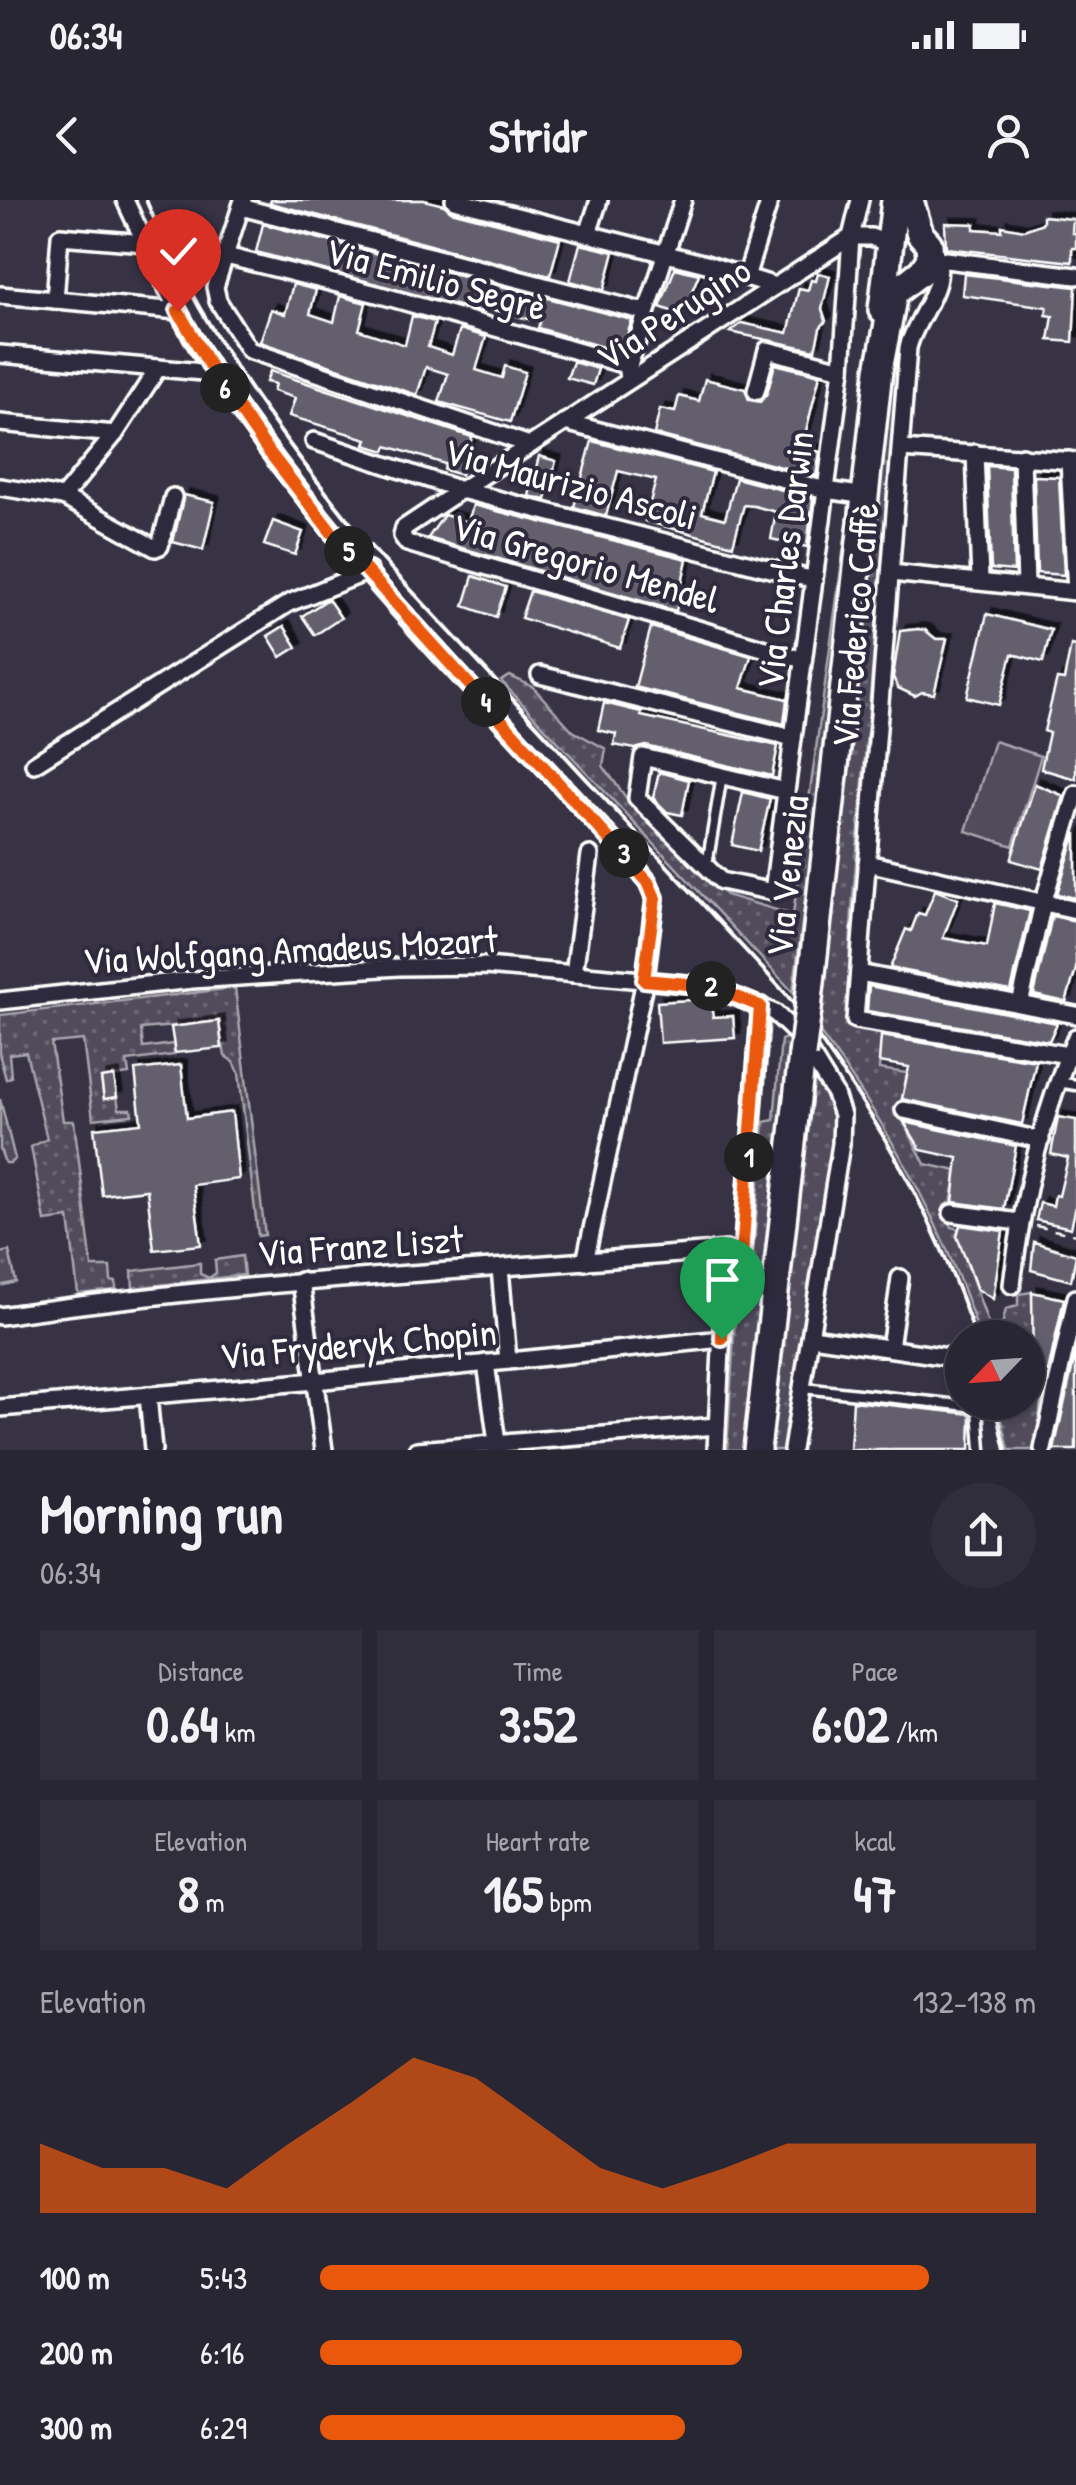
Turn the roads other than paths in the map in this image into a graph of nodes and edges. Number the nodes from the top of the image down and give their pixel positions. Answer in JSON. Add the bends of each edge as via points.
{"nodes":[{"id":1,"x":126,"y":200,"type":"edge"},
{"id":2,"x":454,"y":200,"type":"edge"},
{"id":3,"x":599,"y":200,"type":"edge"},
{"id":4,"x":683,"y":200,"type":"edge"},
{"id":5,"x":770,"y":200,"type":"edge"},
{"id":6,"x":860,"y":200,"type":"edge"},
{"id":7,"x":895,"y":200,"type":"edge"},
{"id":8,"x":910,"y":200,"type":"edge"},
{"id":9,"x":242,"y":204,"type":"edge"},
{"id":10,"x":588,"y":234,"type":"junction"},
{"id":11,"x":851,"y":236,"type":"junction"},
{"id":12,"x":146,"y":242,"type":"junction"},
{"id":13,"x":889,"y":245,"type":"junction"},
{"id":14,"x":666,"y":254,"type":"junction"},
{"id":15,"x":226,"y":256,"type":"junction"},
{"id":16,"x":920,"y":262,"type":"junction"},
{"id":17,"x":1076,"y":276,"type":"edge"},
{"id":18,"x":746,"y":277,"type":"junction"},
{"id":19,"x":775,"y":286,"type":"junction"},
{"id":20,"x":0,"y":295,"type":"edge"},
{"id":21,"x":55,"y":300,"type":"junction"},
{"id":22,"x":930,"y":300,"type":"junction"},
{"id":23,"x":178,"y":311,"type":"junction"},
{"id":24,"x":645,"y":312,"type":"junction"},
{"id":25,"x":0,"y":354,"type":"edge"},
{"id":26,"x":629,"y":366,"type":"junction"},
{"id":27,"x":158,"y":368,"type":"junction"},
{"id":28,"x":842,"y":369,"type":"junction"},
{"id":29,"x":879,"y":370,"type":"junction"},
{"id":30,"x":214,"y":373,"type":"junction"},
{"id":31,"x":624,"y":384,"type":"junction"},
{"id":32,"x":756,"y":391,"type":"dead end"},
{"id":33,"x":565,"y":422,"type":"junction"},
{"id":34,"x":0,"y":423,"type":"edge"},
{"id":35,"x":115,"y":434,"type":"junction"},
{"id":36,"x":314,"y":441,"type":"dead end"},
{"id":37,"x":530,"y":445,"type":"junction"},
{"id":38,"x":901,"y":449,"type":"junction"},
{"id":39,"x":975,"y":453,"type":"junction"},
{"id":40,"x":1022,"y":456,"type":"junction"},
{"id":41,"x":1072,"y":461,"type":"edge"},
{"id":42,"x":0,"y":487,"type":"edge"},
{"id":43,"x":460,"y":490,"type":"junction"},
{"id":44,"x":826,"y":490,"type":"junction"},
{"id":45,"x":866,"y":496,"type":"junction"},
{"id":46,"x":63,"y":497,"type":"junction"},
{"id":47,"x":173,"y":497,"type":"dead end"},
{"id":48,"x":407,"y":543,"type":"joint"},
{"id":49,"x":369,"y":572,"type":"junction"},
{"id":50,"x":890,"y":573,"type":"junction"},
{"id":51,"x":814,"y":580,"type":"junction"},
{"id":52,"x":980,"y":580,"type":"junction"},
{"id":53,"x":1026,"y":584,"type":"junction"},
{"id":54,"x":1076,"y":592,"type":"edge"},
{"id":55,"x":804,"y":660,"type":"junction"},
{"id":56,"x":540,"y":675,"type":"dead end"},
{"id":57,"x":793,"y":738,"type":"junction"},
{"id":58,"x":34,"y":764,"type":"dead end"},
{"id":59,"x":722,"y":776,"type":"junction"},
{"id":60,"x":786,"y":791,"type":"junction"},
{"id":61,"x":1076,"y":794,"type":"edge"},
{"id":62,"x":590,"y":855,"type":"dead end"},
{"id":63,"x":867,"y":863,"type":"junction"},
{"id":64,"x":706,"y":867,"type":"junction"},
{"id":65,"x":1043,"y":903,"type":"junction"},
{"id":66,"x":1076,"y":910,"type":"edge"},
{"id":67,"x":859,"y":972,"type":"junction"},
{"id":68,"x":574,"y":974,"type":"junction"},
{"id":69,"x":644,"y":980,"type":"junction"},
{"id":70,"x":0,"y":1001,"type":"edge"},
{"id":71,"x":1020,"y":1004,"type":"junction"},
{"id":72,"x":760,"y":1006,"type":"junction"},
{"id":73,"x":1076,"y":1015,"type":"edge"},
{"id":74,"x":1076,"y":1037,"type":"edge"},
{"id":75,"x":1068,"y":1055,"type":"junction"},
{"id":76,"x":1058,"y":1082,"type":"junction"},
{"id":77,"x":1076,"y":1085,"type":"edge"},
{"id":78,"x":904,"y":1110,"type":"dead end"},
{"id":79,"x":1040,"y":1140,"type":"junction"},
{"id":80,"x":952,"y":1212,"type":"dead end"},
{"id":81,"x":1020,"y":1222,"type":"junction"},
{"id":82,"x":726,"y":1250,"type":"junction"},
{"id":83,"x":585,"y":1262,"type":"junction"},
{"id":84,"x":500,"y":1268,"type":"junction"},
{"id":85,"x":900,"y":1278,"type":"dead end"},
{"id":86,"x":301,"y":1281,"type":"junction"},
{"id":87,"x":1012,"y":1285,"type":"dead end"},
{"id":88,"x":1076,"y":1298,"type":"edge"},
{"id":89,"x":0,"y":1316,"type":"edge"},
{"id":90,"x":812,"y":1336,"type":"junction"},
{"id":91,"x":722,"y":1339,"type":"junction"},
{"id":92,"x":890,"y":1348,"type":"junction"},
{"id":93,"x":945,"y":1357,"type":"edge"},
{"id":94,"x":508,"y":1361,"type":"junction"},
{"id":95,"x":486,"y":1363,"type":"junction"},
{"id":96,"x":1058,"y":1380,"type":"junction"},
{"id":97,"x":315,"y":1381,"type":"junction"},
{"id":98,"x":1076,"y":1385,"type":"edge"},
{"id":99,"x":803,"y":1388,"type":"junction"},
{"id":100,"x":148,"y":1395,"type":"junction"},
{"id":101,"x":0,"y":1408,"type":"edge"},
{"id":102,"x":717,"y":1426,"type":"junction"},
{"id":103,"x":497,"y":1447,"type":"edge"},
{"id":104,"x":154,"y":1450,"type":"edge"},
{"id":105,"x":324,"y":1450,"type":"edge"},
{"id":106,"x":417,"y":1450,"type":"edge"},
{"id":107,"x":716,"y":1450,"type":"edge"},
{"id":108,"x":757,"y":1450,"type":"edge"},
{"id":109,"x":792,"y":1450,"type":"edge"},
{"id":110,"x":982,"y":1450,"type":"edge"},
{"id":111,"x":1043,"y":1450,"type":"edge"}],
"edges":[{"from":1,"to":12,"type":"street"},
{"from":2,"to":10,"type":"street"},
{"from":3,"to":10,"type":"street"},
{"from":4,"to":14,"type":"street"},
{"from":5,"to":18,"type":"street"},
{"from":6,"to":11,"type":"street"},
{"from":7,"to":13,"type":"main road"},
{"from":8,"to":16,"type":"main road"},
{"from":9,"to":15,"type":"street"},
{"from":9,"to":24,"type":"street"},
{"from":10,"to":14,"type":"street"},
{"from":11,"to":13,"type":"street"},
{"from":11,"to":19,"type":"street","name":"Via Perugino"},
{"from":11,"to":28,"type":"street","name":"Via Charles Darwin"},
{"from":12,"to":21,"type":"street","via":[[60,236]]},
{"from":12,"to":23,"type":"street"},
{"from":13,"to":16,"type":"main road","via":[[891,265]]},
{"from":13,"to":16,"type":"main road","via":[[900,232]]},
{"from":13,"to":29,"type":"main road"},
{"from":14,"to":18,"type":"street"},
{"from":14,"to":24,"type":"street"},
{"from":15,"to":26,"type":"street","name":"Via Emilio Segrè"},
{"from":15,"to":37,"type":"street","via":[[215,287],[218,301],[249,350]]},
{"from":16,"to":17,"type":"street"},
{"from":16,"to":22,"type":"street"},
{"from":16,"to":22,"type":"street","name":"Via Federico Caffè","via":[[937,282]]},
{"from":16,"to":29,"type":"main road","via":[[889,305]]},
{"from":18,"to":19,"type":"street"},
{"from":19,"to":31,"type":"street","name":"Via Perugino"},
{"from":20,"to":21,"type":"street"},
{"from":21,"to":23,"type":"street"},
{"from":22,"to":38,"type":"street","name":"Via Federico Caffè","via":[[908,348]]},
{"from":23,"to":30,"type":"street"},
{"from":24,"to":26,"type":"street"},
{"from":25,"to":27,"type":"street"},
{"from":26,"to":31,"type":"street"},
{"from":27,"to":30,"type":"street"},
{"from":27,"to":35,"type":"street"},
{"from":28,"to":32,"type":"street","via":[[767,350]]},
{"from":28,"to":44,"type":"street","name":"Via Charles Darwin"},
{"from":29,"to":45,"type":"main road","name":"Via Venezia"},
{"from":30,"to":49,"type":"street","via":[[332,533]]},
{"from":31,"to":33,"type":"street","name":"Via Perugino"},
{"from":33,"to":37,"type":"street","name":"Via Perugino"},
{"from":33,"to":44,"type":"street"},
{"from":34,"to":35,"type":"street"},
{"from":35,"to":46,"type":"street"},
{"from":36,"to":43,"type":"street","name":"Via Maurizio Ascoli"},
{"from":37,"to":43,"type":"street","name":"Via Perugino"},
{"from":38,"to":39,"type":"street"},
{"from":38,"to":50,"type":"street","name":"Via Federico Caffè"},
{"from":39,"to":40,"type":"street"},
{"from":39,"to":52,"type":"street"},
{"from":40,"to":41,"type":"street"},
{"from":40,"to":53,"type":"street"},
{"from":41,"to":54,"type":"street"},
{"from":42,"to":46,"type":"street"},
{"from":43,"to":48,"type":"street","name":"Via Perugino","via":[[404,528]]},
{"from":43,"to":51,"type":"street","name":"Via Maurizio Ascoli"},
{"from":44,"to":45,"type":"street"},
{"from":44,"to":51,"type":"street","name":"Via Charles Darwin"},
{"from":45,"to":108,"type":"main road","name":"Via Venezia","bridge":true},
{"from":46,"to":47,"type":"street","via":[[156,548]]},
{"from":48,"to":55,"type":"street","name":"Via Gregorio Mendel"},
{"from":49,"to":58,"type":"street","via":[[289,602]]},
{"from":49,"to":69,"type":"street","via":[[648,882],[655,898]]},
{"from":50,"to":52,"type":"street"},
{"from":50,"to":63,"type":"street","name":"Via Federico Caffè"},
{"from":51,"to":55,"type":"street","name":"Via Charles Darwin"},
{"from":52,"to":53,"type":"street"},
{"from":53,"to":54,"type":"street"},
{"from":55,"to":57,"type":"street","name":"Via Charles Darwin"},
{"from":56,"to":57,"type":"street"},
{"from":57,"to":60,"type":"street","name":"Via Charles Darwin"},
{"from":59,"to":60,"type":"street"},
{"from":59,"to":64,"type":"lane"},
{"from":59,"to":64,"type":"street","via":[[643,757],[637,798]]},
{"from":60,"to":64,"type":"street","name":"Via Charles Darwin","via":[[773,892],[721,881]]},
{"from":61,"to":65,"type":"street"},
{"from":62,"to":68,"type":"street"},
{"from":63,"to":65,"type":"street"},
{"from":63,"to":67,"type":"street","name":"Via Federico Caffè"},
{"from":65,"to":66,"type":"street"},
{"from":65,"to":71,"type":"street"},
{"from":67,"to":71,"type":"street"},
{"from":67,"to":75,"type":"street","name":"Via Federico Caffè","via":[[855,1020]]},
{"from":68,"to":69,"type":"street","name":"Via Wolfgang Amadeus Mozart"},
{"from":68,"to":70,"type":"street","name":"Via Wolfgang Amadeus Mozart","via":[[399,967]]},
{"from":69,"to":72,"type":"street","name":"Via Wolfgang Amadeus Mozart","via":[[709,986]]},
{"from":69,"to":83,"type":"street"},
{"from":71,"to":73,"type":"street"},
{"from":72,"to":82,"type":"street","via":[[742,1256]]},
{"from":72,"to":90,"type":"street","name":"Via Wolfgang Amadeus Mozart","via":[[800,1037],[842,1116]]},
{"from":74,"to":75,"type":"street"},
{"from":75,"to":76,"type":"street"},
{"from":76,"to":77,"type":"lane"},
{"from":76,"to":79,"type":"street"},
{"from":78,"to":79,"type":"street"},
{"from":79,"to":81,"type":"street"},
{"from":80,"to":81,"type":"street"},
{"from":81,"to":87,"type":"street"},
{"from":82,"to":83,"type":"street","name":"Via Franz Liszt"},
{"from":82,"to":91,"type":"street"},
{"from":83,"to":84,"type":"street","name":"Via Franz Liszt"},
{"from":84,"to":86,"type":"street","name":"Via Franz Liszt"},
{"from":84,"to":94,"type":"street"},
{"from":85,"to":92,"type":"street"},
{"from":86,"to":89,"type":"street","name":"Via Franz Liszt"},
{"from":86,"to":97,"type":"street"},
{"from":88,"to":96,"type":"street"},
{"from":90,"to":92,"type":"street"},
{"from":90,"to":99,"type":"street","name":"Via Wolfgang Amadeus Mozart"},
{"from":91,"to":94,"type":"street","name":"Via Fryderyk Chopin"},
{"from":91,"to":102,"type":"street"},
{"from":92,"to":93,"type":"street"},
{"from":94,"to":95,"type":"street","name":"Via Fryderyk Chopin"},
{"from":95,"to":97,"type":"street","name":"Via Fryderyk Chopin"},
{"from":95,"to":103,"type":"street"},
{"from":96,"to":98,"type":"street"},
{"from":96,"to":111,"type":"street"},
{"from":97,"to":100,"type":"street","name":"Via Fryderyk Chopin"},
{"from":97,"to":105,"type":"street"},
{"from":99,"to":109,"type":"street","name":"Via Wolfgang Amadeus Mozart"},
{"from":99,"to":110,"type":"lane","via":[[978,1407]]},
{"from":100,"to":101,"type":"street","name":"Via Fryderyk Chopin"},
{"from":100,"to":104,"type":"street"},
{"from":102,"to":103,"type":"street"},
{"from":102,"to":107,"type":"street"},
{"from":103,"to":106,"type":"street"}]}
